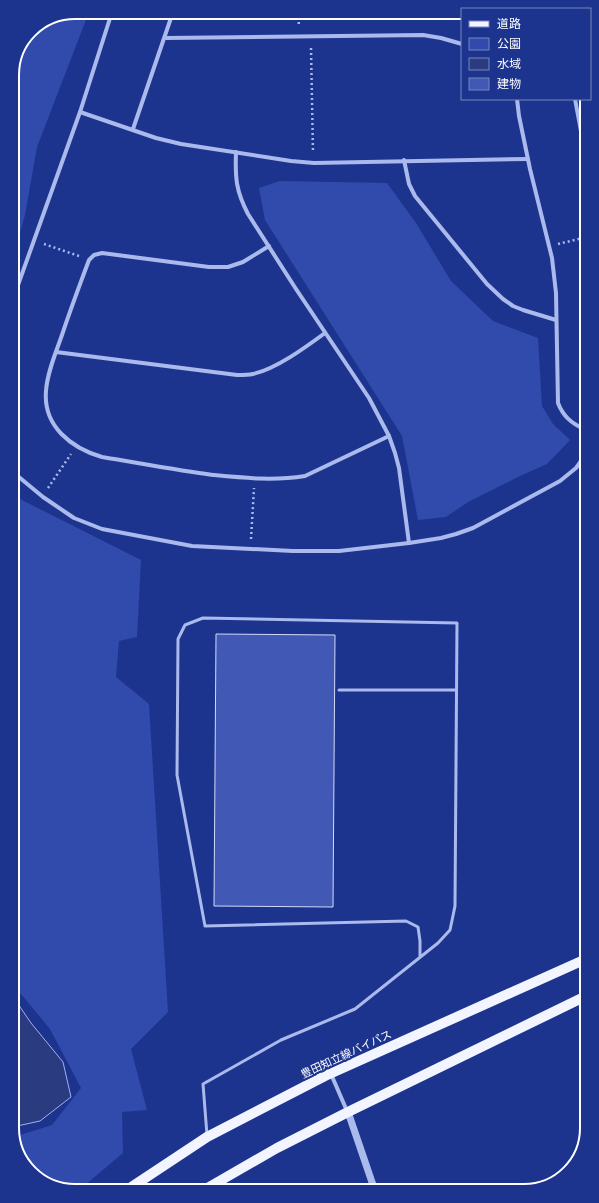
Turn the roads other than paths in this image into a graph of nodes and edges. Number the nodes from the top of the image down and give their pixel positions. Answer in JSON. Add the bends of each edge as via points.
{"nodes":[{"id":1,"x":110,"y":19,"type":"edge"},
{"id":2,"x":171,"y":19,"type":"edge"},
{"id":3,"x":166,"y":38,"type":"junction"},
{"id":4,"x":461,"y":44,"type":"edge"},
{"id":5,"x":517,"y":100,"type":"edge"},
{"id":6,"x":575,"y":100,"type":"edge"},
{"id":7,"x":80,"y":112,"type":"junction"},
{"id":8,"x":133,"y":130,"type":"junction"},
{"id":9,"x":580,"y":130,"type":"edge"},
{"id":10,"x":236,"y":152,"type":"junction"},
{"id":11,"x":528,"y":159,"type":"junction"},
{"id":12,"x":404,"y":160,"type":"junction"},
{"id":13,"x":269,"y":246,"type":"junction"},
{"id":14,"x":19,"y":283,"type":"edge"},
{"id":15,"x":556,"y":320,"type":"junction"},
{"id":16,"x":325,"y":333,"type":"junction"},
{"id":17,"x":56,"y":352,"type":"junction"},
{"id":18,"x":580,"y":427,"type":"edge"},
{"id":19,"x":389,"y":436,"type":"junction"},
{"id":20,"x":580,"y":462,"type":"edge"},
{"id":21,"x":19,"y":477,"type":"edge"},
{"id":22,"x":409,"y":543,"type":"junction"},
{"id":23,"x":339,"y":690,"type":"dead end"},
{"id":24,"x":456,"y":690,"type":"junction"},
{"id":25,"x":420,"y":957,"type":"junction"},
{"id":26,"x":580,"y":962,"type":"edge"},
{"id":27,"x":580,"y":999,"type":"edge"},
{"id":28,"x":331,"y":1073,"type":"junction"},
{"id":29,"x":348,"y":1112,"type":"junction"},
{"id":30,"x":207,"y":1137,"type":"junction"},
{"id":31,"x":136,"y":1184,"type":"edge"},
{"id":32,"x":214,"y":1184,"type":"edge"},
{"id":33,"x":373,"y":1184,"type":"edge"}],
"edges":[{"from":1,"to":7,"type":"street"},
{"from":2,"to":3,"type":"street"},
{"from":3,"to":4,"type":"street","via":[[423,34]]},
{"from":3,"to":8,"type":"street"},
{"from":5,"to":11,"type":"street"},
{"from":6,"to":9,"type":"street"},
{"from":7,"to":8,"type":"street"},
{"from":7,"to":14,"type":"street"},
{"from":8,"to":10,"type":"street","via":[[181,144]]},
{"from":10,"to":12,"type":"street","via":[[314,163]]},
{"from":10,"to":13,"type":"street","via":[[236,185],[241,202]]},
{"from":11,"to":12,"type":"street"},
{"from":11,"to":15,"type":"street","via":[[552,258]]},
{"from":12,"to":15,"type":"street","via":[[409,184],[415,196],[487,284],[513,306]]},
{"from":13,"to":16,"type":"street"},
{"from":13,"to":17,"type":"street","via":[[243,262],[228,267],[209,267],[102,253],[94,255],[89,260]]},
{"from":15,"to":18,"type":"street","via":[[558,403],[570,422]]},
{"from":16,"to":17,"type":"street","via":[[271,367],[253,374],[237,375]]},
{"from":16,"to":19,"type":"street","via":[[369,398]]},
{"from":17,"to":19,"type":"street","via":[[47,381],[46,404],[54,424],[61,435],[75,446],[102,457],[255,480],[292,478],[305,476]]},
{"from":19,"to":22,"type":"street","via":[[399,468]]},
{"from":20,"to":22,"type":"street","via":[[560,481],[473,528],[441,538]]},
{"from":21,"to":22,"type":"street","via":[[74,518],[102,529],[176,544],[250,550],[339,551]]},
{"from":23,"to":24,"type":"lane"},
{"from":24,"to":25,"type":"lane","via":[[455,906],[450,930]]},
{"from":24,"to":25,"type":"lane","via":[[457,623],[203,618],[185,625],[178,639],[177,775],[205,926],[406,921],[418,927]]},
{"from":25,"to":30,"type":"lane","via":[[355,1009],[281,1040],[203,1084]]},
{"from":26,"to":28,"type":"main road","name":"豊田知立線バイパス"},
{"from":27,"to":29,"type":"main road"},
{"from":28,"to":29,"type":"street"},
{"from":28,"to":30,"type":"main road","name":"豊田知立線バイパス"},
{"from":29,"to":32,"type":"main road"},
{"from":29,"to":33,"type":"street"},
{"from":30,"to":31,"type":"main road","name":"豊田知立線バイパス"}]}
